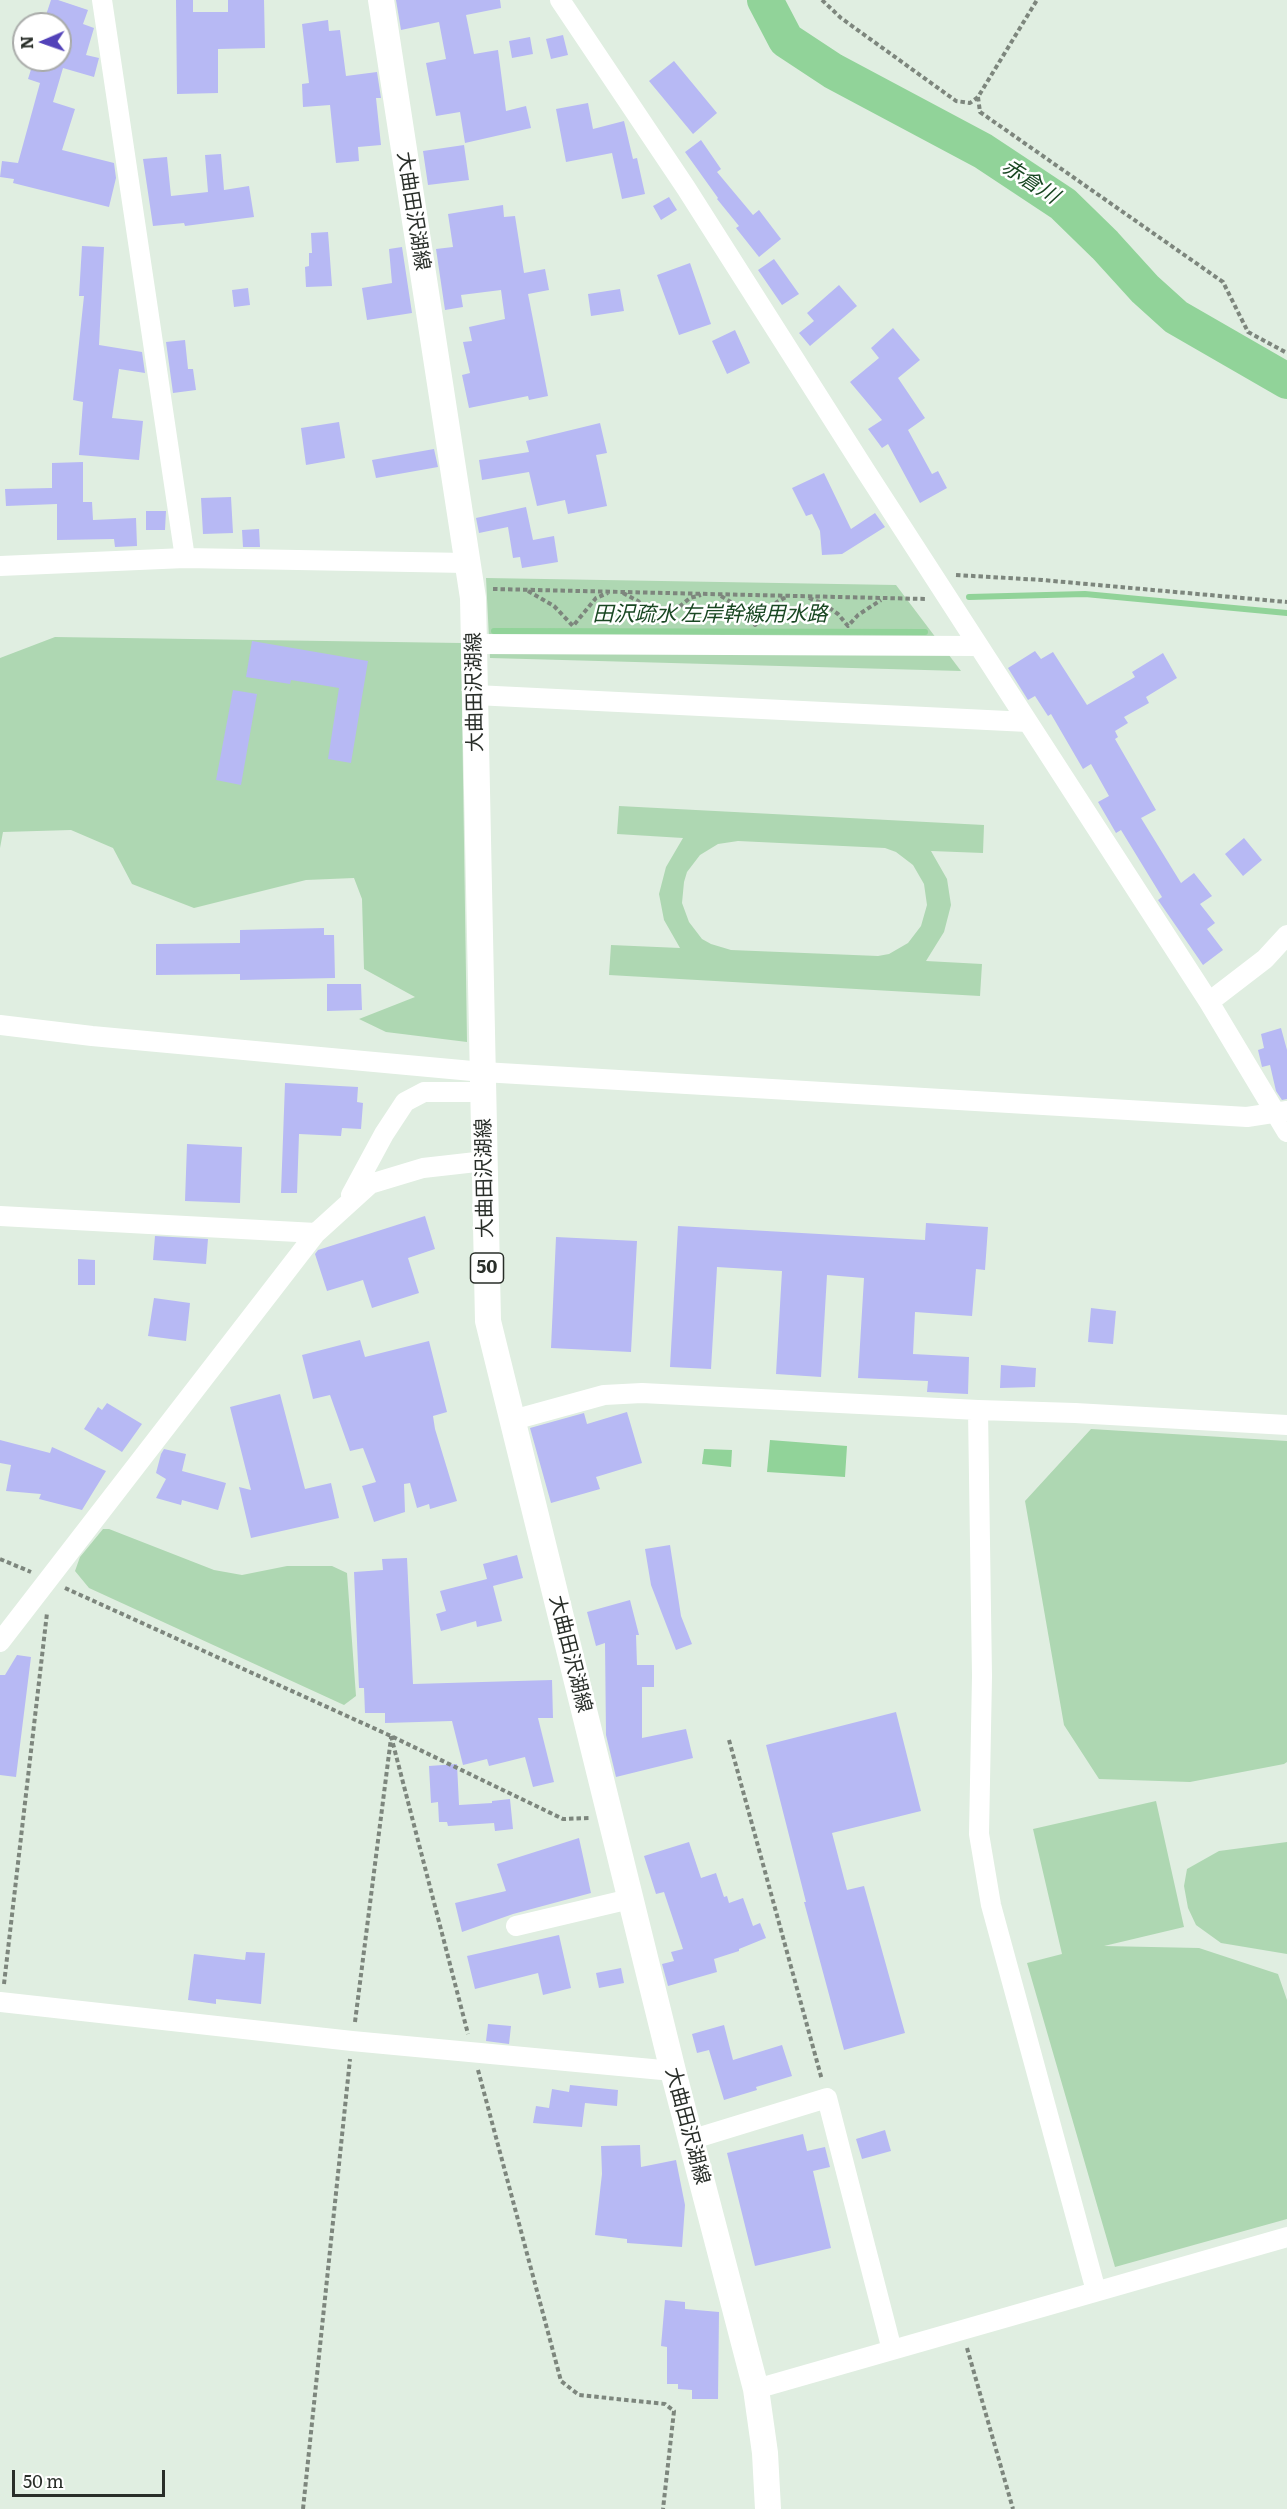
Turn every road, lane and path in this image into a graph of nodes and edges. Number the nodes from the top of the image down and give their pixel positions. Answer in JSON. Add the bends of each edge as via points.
{"nodes":[{"id":1,"x":102,"y":0,"type":"edge"},
{"id":2,"x":381,"y":0,"type":"edge"},
{"id":3,"x":560,"y":0,"type":"edge"},
{"id":4,"x":822,"y":0,"type":"edge"},
{"id":5,"x":1037,"y":0,"type":"edge"},
{"id":6,"x":978,"y":98,"type":"junction"},
{"id":7,"x":1287,"y":353,"type":"edge"},
{"id":8,"x":185,"y":558,"type":"junction"},
{"id":9,"x":467,"y":563,"type":"junction"},
{"id":10,"x":0,"y":566,"type":"edge"},
{"id":11,"x":933,"y":574,"type":"junction"},
{"id":12,"x":471,"y":588,"type":"junction"},
{"id":13,"x":524,"y":589,"type":"junction"},
{"id":14,"x":611,"y":592,"type":"junction"},
{"id":15,"x":620,"y":592,"type":"junction"},
{"id":16,"x":708,"y":594,"type":"junction"},
{"id":17,"x":717,"y":594,"type":"junction"},
{"id":18,"x":789,"y":596,"type":"junction"},
{"id":19,"x":804,"y":596,"type":"junction"},
{"id":20,"x":884,"y":598,"type":"junction"},
{"id":21,"x":950,"y":600,"type":"junction"},
{"id":22,"x":1287,"y":602,"type":"edge"},
{"id":23,"x":474,"y":644,"type":"junction"},
{"id":24,"x":979,"y":646,"type":"junction"},
{"id":25,"x":475,"y":695,"type":"junction"},
{"id":26,"x":1028,"y":722,"type":"junction"},
{"id":27,"x":1287,"y":935,"type":"edge"},
{"id":28,"x":1209,"y":1002,"type":"junction"},
{"id":29,"x":0,"y":1025,"type":"edge"},
{"id":30,"x":483,"y":1082,"type":"junction"},
{"id":31,"x":1281,"y":1112,"type":"edge"},
{"id":32,"x":1287,"y":1132,"type":"edge"},
{"id":33,"x":485,"y":1161,"type":"junction"},
{"id":34,"x":344,"y":1207,"type":"junction"},
{"id":35,"x":0,"y":1216,"type":"edge"},
{"id":36,"x":316,"y":1233,"type":"junction"},
{"id":37,"x":978,"y":1410,"type":"junction"},
{"id":38,"x":513,"y":1420,"type":"junction"},
{"id":39,"x":1287,"y":1425,"type":"edge"},
{"id":40,"x":0,"y":1558,"type":"edge"},
{"id":41,"x":47,"y":1580,"type":"junction"},
{"id":42,"x":0,"y":1641,"type":"edge"},
{"id":43,"x":391,"y":1736,"type":"junction"},
{"id":44,"x":729,"y":1740,"type":"dead end"},
{"id":45,"x":610,"y":1817,"type":"junction"},
{"id":46,"x":630,"y":1899,"type":"junction"},
{"id":47,"x":516,"y":1926,"type":"dead end"},
{"id":48,"x":1,"y":2002,"type":"edge"},
{"id":49,"x":352,"y":2042,"type":"junction"},
{"id":50,"x":473,"y":2052,"type":"junction"},
{"id":51,"x":672,"y":2071,"type":"junction"},
{"id":52,"x":826,"y":2098,"type":"junction"},
{"id":53,"x":690,"y":2140,"type":"junction"},
{"id":54,"x":1287,"y":2237,"type":"edge"},
{"id":55,"x":1096,"y":2291,"type":"junction"},
{"id":56,"x":962,"y":2330,"type":"junction"},
{"id":57,"x":892,"y":2350,"type":"junction"},
{"id":58,"x":756,"y":2389,"type":"junction"},
{"id":59,"x":303,"y":2509,"type":"edge"},
{"id":60,"x":663,"y":2509,"type":"edge"},
{"id":61,"x":768,"y":2509,"type":"edge"},
{"id":62,"x":1013,"y":2509,"type":"edge"}],
"edges":[{"from":1,"to":8,"type":"street"},
{"from":2,"to":9,"type":"main road","name":"大曲田沢湖線","number":"50"},
{"from":3,"to":11,"type":"street","via":[[686,188]]},
{"from":4,"to":6,"type":"path","via":[[956,101]]},
{"from":5,"to":6,"type":"path"},
{"from":6,"to":7,"type":"path","via":[[980,112],[1223,282],[1248,332]]},
{"from":8,"to":9,"type":"street"},
{"from":8,"to":10,"type":"street"},
{"from":9,"to":12,"type":"main road","name":"大曲田沢湖線","number":"50"},
{"from":11,"to":21,"type":"street"},
{"from":11,"to":22,"type":"path"},
{"from":12,"to":13,"type":"path"},
{"from":12,"to":23,"type":"main road","name":"大曲田沢湖線","number":"50"},
{"from":13,"to":14,"type":"path"},
{"from":13,"to":14,"type":"path","via":[[554,606],[573,626],[596,598]]},
{"from":14,"to":15,"type":"path"},
{"from":15,"to":16,"type":"path"},
{"from":15,"to":16,"type":"path","via":[[638,601],[663,624],[690,598]]},
{"from":16,"to":17,"type":"path"},
{"from":17,"to":18,"type":"path"},
{"from":17,"to":18,"type":"path","via":[[747,612],[755,625],[777,602]]},
{"from":18,"to":19,"type":"path"},
{"from":19,"to":20,"type":"path"},
{"from":19,"to":20,"type":"path","via":[[824,604],[848,626]]},
{"from":20,"to":21,"type":"path"},
{"from":21,"to":24,"type":"street"},
{"from":23,"to":24,"type":"street"},
{"from":23,"to":25,"type":"main road","name":"大曲田沢湖線","number":"50"},
{"from":24,"to":26,"type":"street"},
{"from":25,"to":26,"type":"street"},
{"from":25,"to":30,"type":"main road","name":"大曲田沢湖線","number":"50"},
{"from":26,"to":28,"type":"street"},
{"from":27,"to":28,"type":"street","via":[[1265,959]]},
{"from":28,"to":31,"type":"street"},
{"from":29,"to":30,"type":"street"},
{"from":30,"to":31,"type":"street","via":[[1247,1117]]},
{"from":30,"to":33,"type":"main road","name":"大曲田沢湖線","number":"50"},
{"from":30,"to":34,"type":"street","via":[[424,1092],[405,1102]]},
{"from":31,"to":32,"type":"street"},
{"from":33,"to":34,"type":"street","via":[[423,1168],[370,1184]]},
{"from":33,"to":38,"type":"main road","name":"大曲田沢湖線","number":"50","via":[[488,1321]]},
{"from":34,"to":36,"type":"street"},
{"from":35,"to":36,"type":"street"},
{"from":36,"to":41,"type":"street"},
{"from":37,"to":38,"type":"street","via":[[642,1393],[604,1395]]},
{"from":37,"to":39,"type":"street"},
{"from":37,"to":55,"type":"street","via":[[982,1676],[979,1834],[991,1905]]},
{"from":38,"to":45,"type":"main road","name":"大曲田沢湖線","number":"50"},
{"from":40,"to":41,"type":"path"},
{"from":41,"to":42,"type":"street"},
{"from":41,"to":43,"type":"path"},
{"from":41,"to":48,"type":"path","via":[[47,1618]]},
{"from":43,"to":45,"type":"path","via":[[563,1819]]},
{"from":43,"to":49,"type":"path"},
{"from":43,"to":50,"type":"path"},
{"from":44,"to":52,"type":"path"},
{"from":45,"to":46,"type":"main road","name":"大曲田沢湖線","number":"50"},
{"from":46,"to":47,"type":"street"},
{"from":46,"to":51,"type":"main road","name":"大曲田沢湖線","number":"50"},
{"from":48,"to":49,"type":"street"},
{"from":49,"to":50,"type":"street"},
{"from":49,"to":59,"type":"path"},
{"from":50,"to":51,"type":"street"},
{"from":50,"to":60,"type":"path","via":[[561,2381],[579,2395],[665,2404],[674,2411]]},
{"from":51,"to":53,"type":"main road","name":"大曲田沢湖線","number":"50"},
{"from":52,"to":53,"type":"street"},
{"from":52,"to":57,"type":"street"},
{"from":53,"to":58,"type":"main road","name":"大曲田沢湖線","number":"50"},
{"from":54,"to":55,"type":"street"},
{"from":55,"to":56,"type":"street"},
{"from":56,"to":57,"type":"street"},
{"from":56,"to":62,"type":"path"},
{"from":57,"to":58,"type":"street"},
{"from":58,"to":61,"type":"main road","name":"大曲田沢湖線","number":"50"}]}
